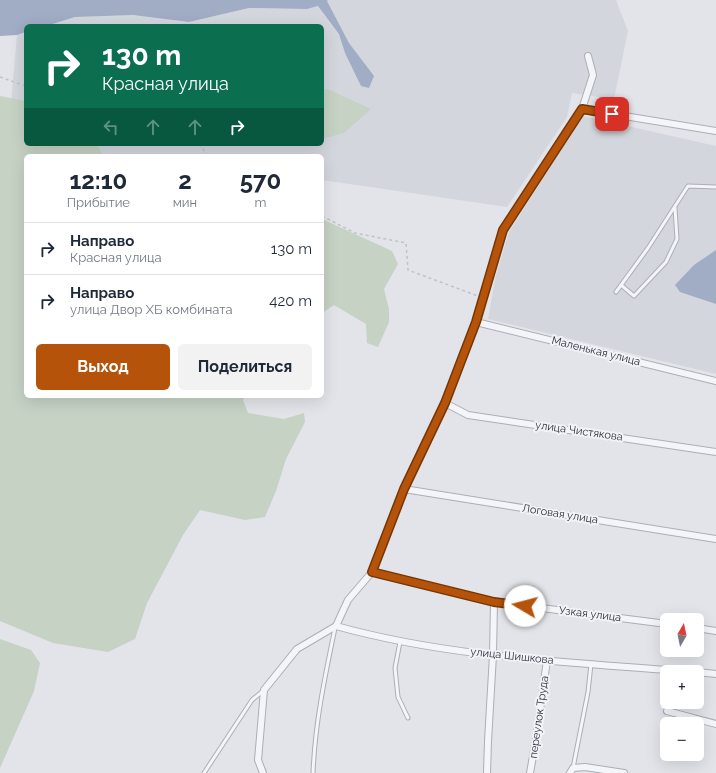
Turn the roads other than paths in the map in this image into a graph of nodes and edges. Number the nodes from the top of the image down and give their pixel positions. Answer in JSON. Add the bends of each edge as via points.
{"nodes":[{"id":1,"x":588,"y":56,"type":"dead end"},
{"id":2,"x":582,"y":109,"type":"junction"},
{"id":3,"x":716,"y":131,"type":"edge"},
{"id":4,"x":716,"y":187,"type":"edge"},
{"id":5,"x":675,"y":207,"type":"junction"},
{"id":6,"x":621,"y":285,"type":"junction"},
{"id":7,"x":616,"y":292,"type":"dead end"},
{"id":8,"x":476,"y":322,"type":"junction"},
{"id":9,"x":716,"y":381,"type":"edge"},
{"id":10,"x":445,"y":403,"type":"junction"},
{"id":11,"x":716,"y":452,"type":"edge"},
{"id":12,"x":404,"y":489,"type":"junction"},
{"id":13,"x":716,"y":539,"type":"edge"},
{"id":14,"x":372,"y":572,"type":"junction"},
{"id":15,"x":494,"y":602,"type":"junction"},
{"id":16,"x":660,"y":623,"type":"edge"},
{"id":17,"x":336,"y":626,"type":"junction"},
{"id":18,"x":704,"y":629,"type":"edge"},
{"id":19,"x":716,"y":631,"type":"edge"},
{"id":20,"x":400,"y":642,"type":"junction"},
{"id":21,"x":493,"y":656,"type":"junction"},
{"id":22,"x":547,"y":660,"type":"junction"},
{"id":23,"x":591,"y":664,"type":"junction"},
{"id":24,"x":660,"y":670,"type":"edge"},
{"id":25,"x":704,"y":673,"type":"edge"},
{"id":26,"x":716,"y":674,"type":"edge"},
{"id":27,"x":264,"y":690,"type":"junction"},
{"id":28,"x":667,"y":711,"type":"dead end"},
{"id":29,"x":408,"y":718,"type":"dead end"},
{"id":30,"x":716,"y":724,"type":"edge"},
{"id":31,"x":572,"y":771,"type":"edge"},
{"id":32,"x":204,"y":773,"type":"edge"},
{"id":33,"x":263,"y":773,"type":"edge"},
{"id":34,"x":313,"y":773,"type":"edge"},
{"id":35,"x":487,"y":773,"type":"edge"},
{"id":36,"x":530,"y":773,"type":"edge"},
{"id":37,"x":624,"y":773,"type":"edge"}],
"edges":[{"from":1,"to":2,"type":"street","via":[[593,75]]},
{"from":2,"to":3,"type":"street"},
{"from":2,"to":8,"type":"street","via":[[503,230]]},
{"from":4,"to":5,"type":"lane","via":[[688,186]]},
{"from":5,"to":6,"type":"lane"},
{"from":5,"to":6,"type":"lane","via":[[677,238],[666,262],[634,296]]},
{"from":6,"to":7,"type":"lane"},
{"from":8,"to":9,"type":"street","name":"Маленькая улица"},
{"from":8,"to":10,"type":"street"},
{"from":10,"to":11,"type":"street","name":"улица Чистякова","via":[[468,415]]},
{"from":10,"to":12,"type":"street"},
{"from":12,"to":13,"type":"street","name":"Логовая улица"},
{"from":12,"to":14,"type":"street"},
{"from":14,"to":15,"type":"street","name":"Узкая улица"},
{"from":14,"to":17,"type":"street","via":[[348,600]]},
{"from":15,"to":16,"type":"street","name":"Узкая улица"},
{"from":15,"to":21,"type":"street"},
{"from":17,"to":20,"type":"street","name":"улица Шишкова"},
{"from":17,"to":27,"type":"street","via":[[297,649]]},
{"from":17,"to":34,"type":"lane","via":[[320,701]]},
{"from":18,"to":19,"type":"street"},
{"from":20,"to":21,"type":"street","name":"улица Шишкова"},
{"from":20,"to":29,"type":"lane","via":[[395,668],[398,697]]},
{"from":21,"to":22,"type":"street","name":"улица Шишкова"},
{"from":21,"to":35,"type":"street"},
{"from":22,"to":23,"type":"street","name":"улица Шишкова"},
{"from":22,"to":36,"type":"street","name":"переулок Труда"},
{"from":23,"to":24,"type":"street","name":"улица Шишкова"},
{"from":23,"to":31,"type":"lane"},
{"from":25,"to":26,"type":"street"},
{"from":27,"to":32,"type":"lane","via":[[252,700]]},
{"from":27,"to":33,"type":"street","via":[[258,760]]},
{"from":28,"to":30,"type":"street"},
{"from":31,"to":37,"type":"street","via":[[585,768]]}]}
